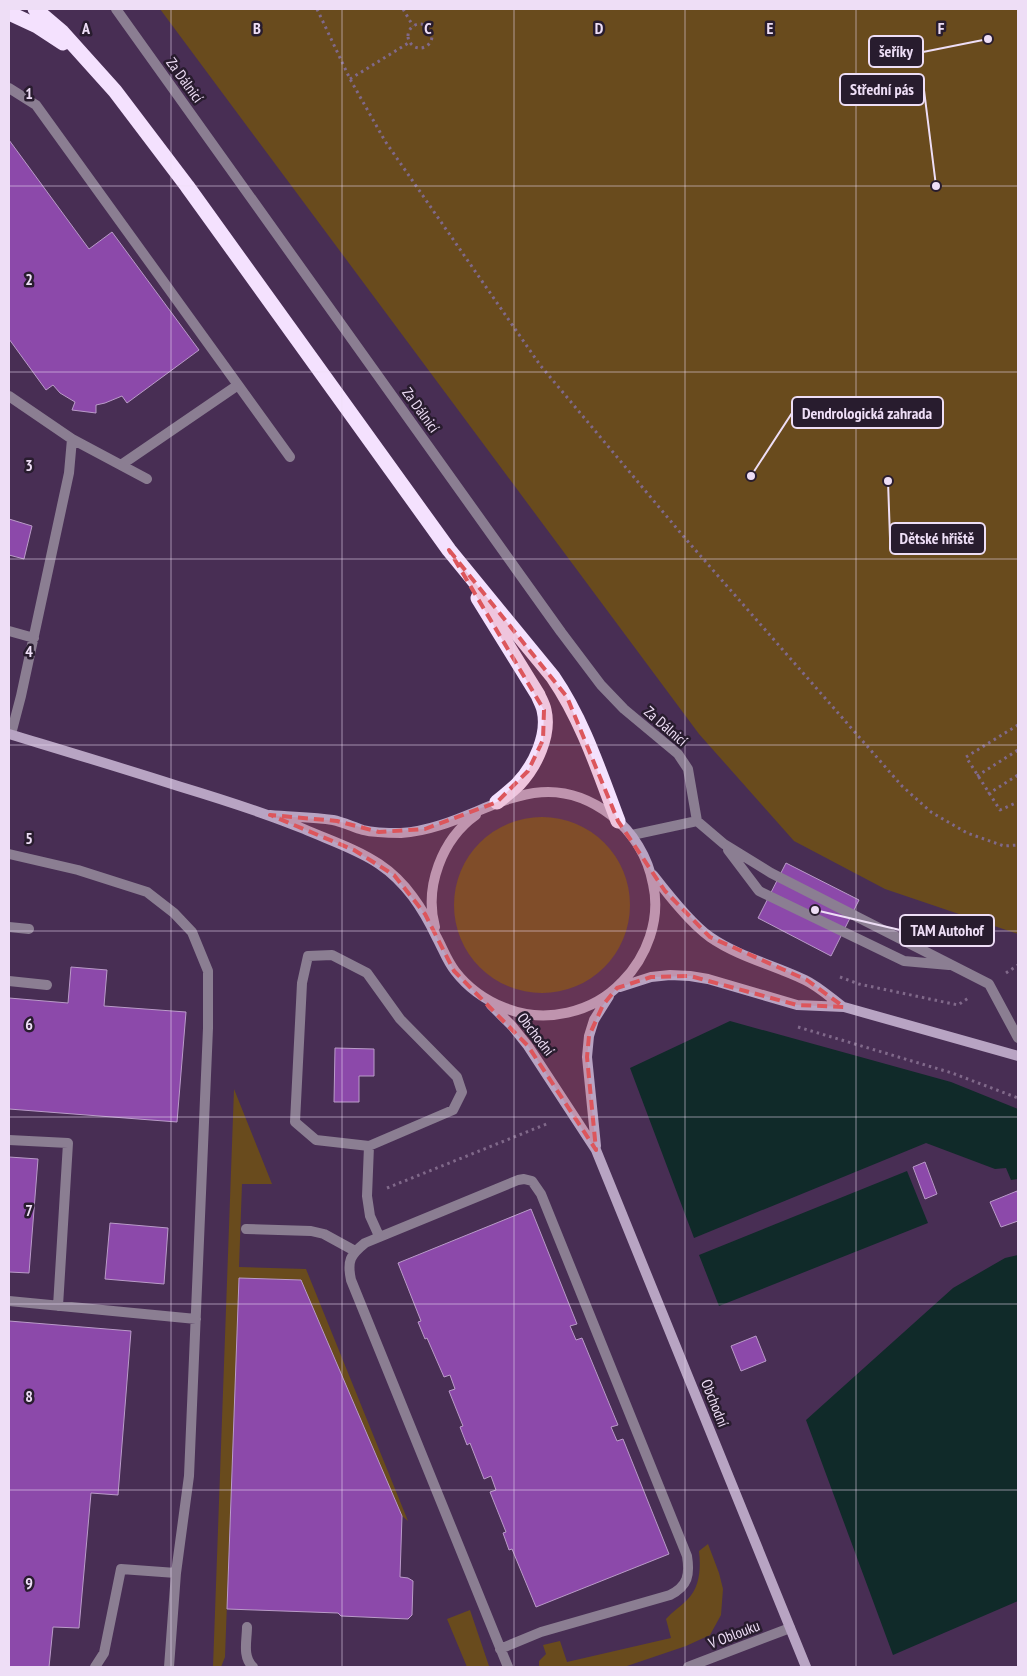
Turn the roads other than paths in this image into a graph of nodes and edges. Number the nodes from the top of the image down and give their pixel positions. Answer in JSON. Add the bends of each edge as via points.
{"nodes":[{"id":1,"x":34,"y":9,"type":"edge"},
{"id":2,"x":116,"y":9,"type":"edge"},
{"id":3,"x":9,"y":13,"type":"edge"},
{"id":4,"x":92,"y":66,"type":"junction"},
{"id":5,"x":9,"y":88,"type":"edge"},
{"id":6,"x":238,"y":385,"type":"junction"},
{"id":7,"x":9,"y":396,"type":"edge"},
{"id":8,"x":72,"y":439,"type":"junction"},
{"id":9,"x":290,"y":457,"type":"dead end"},
{"id":10,"x":121,"y":465,"type":"junction"},
{"id":11,"x":147,"y":479,"type":"dead end"},
{"id":12,"x":449,"y":550,"type":"junction"},
{"id":13,"x":9,"y":631,"type":"edge"},
{"id":14,"x":34,"y":638,"type":"junction"},
{"id":15,"x":10,"y":734,"type":"edge"},
{"id":16,"x":491,"y":805,"type":"junction"},
{"id":17,"x":270,"y":815,"type":"junction"},
{"id":18,"x":618,"y":821,"type":"junction"},
{"id":19,"x":697,"y":821,"type":"junction"},
{"id":20,"x":632,"y":835,"type":"junction"},
{"id":21,"x":724,"y":844,"type":"junction"},
{"id":22,"x":9,"y":854,"type":"edge"},
{"id":23,"x":650,"y":870,"type":"junction"},
{"id":24,"x":9,"y":927,"type":"edge"},
{"id":25,"x":29,"y":929,"type":"dead end"},
{"id":26,"x":439,"y":941,"type":"junction"},
{"id":27,"x":955,"y":966,"type":"junction"},
{"id":28,"x":9,"y":982,"type":"edge"},
{"id":29,"x":47,"y":985,"type":"dead end"},
{"id":30,"x":614,"y":990,"type":"junction"},
{"id":31,"x":477,"y":993,"type":"junction"},
{"id":32,"x":844,"y":1007,"type":"junction"},
{"id":33,"x":1018,"y":1038,"type":"edge"},
{"id":34,"x":1018,"y":1056,"type":"edge"},
{"id":35,"x":9,"y":1140,"type":"edge"},
{"id":36,"x":369,"y":1146,"type":"junction"},
{"id":37,"x":596,"y":1150,"type":"junction"},
{"id":38,"x":246,"y":1229,"type":"dead end"},
{"id":39,"x":379,"y":1236,"type":"junction"},
{"id":40,"x":355,"y":1251,"type":"junction"},
{"id":41,"x":9,"y":1301,"type":"edge"},
{"id":42,"x":58,"y":1306,"type":"junction"},
{"id":43,"x":196,"y":1319,"type":"junction"},
{"id":44,"x":176,"y":1574,"type":"junction"},
{"id":45,"x":248,"y":1627,"type":"dead end"},
{"id":46,"x":790,"y":1628,"type":"junction"},
{"id":47,"x":500,"y":1649,"type":"junction"},
{"id":48,"x":95,"y":1667,"type":"edge"},
{"id":49,"x":169,"y":1667,"type":"edge"},
{"id":50,"x":253,"y":1667,"type":"edge"},
{"id":51,"x":508,"y":1667,"type":"edge"},
{"id":52,"x":688,"y":1667,"type":"edge"},
{"id":53,"x":806,"y":1667,"type":"edge"}],
"edges":[{"from":1,"to":4,"type":"highway","via":[[62,32]]},
{"from":2,"to":19,"type":"street","name":"Za Dálnicí","via":[[601,685],[624,709],[678,754],[688,769]]},
{"from":3,"to":4,"type":"highway","via":[[57,38]]},
{"from":4,"to":12,"type":"highway","via":[[181,178]]},
{"from":5,"to":6,"type":"street","via":[[36,105]]},
{"from":6,"to":9,"type":"street"},
{"from":6,"to":10,"type":"street"},
{"from":7,"to":8,"type":"street"},
{"from":8,"to":10,"type":"street"},
{"from":8,"to":14,"type":"street","via":[[69,472]]},
{"from":10,"to":11,"type":"street"},
{"from":12,"to":16,"type":"highway","via":[[544,710],[543,740],[536,755],[518,784]]},
{"from":12,"to":18,"type":"highway","via":[[567,697]]},
{"from":13,"to":14,"type":"street"},
{"from":14,"to":15,"type":"street"},
{"from":15,"to":17,"type":"street"},
{"from":16,"to":17,"type":"street","via":[[451,822],[402,832],[364,830],[337,821]]},
{"from":16,"to":18,"type":"street","via":[[524,794],[558,793],[590,802]]},
{"from":16,"to":26,"type":"street","via":[[461,828],[436,873],[432,908]]},
{"from":17,"to":26,"type":"street","via":[[354,850],[394,875],[415,899]]},
{"from":18,"to":20,"type":"street"},
{"from":19,"to":20,"type":"street"},
{"from":19,"to":21,"type":"street"},
{"from":20,"to":23,"type":"street"},
{"from":21,"to":27,"type":"street","via":[[771,873]]},
{"from":21,"to":27,"type":"street","via":[[759,891],[904,961]]},
{"from":22,"to":43,"type":"street","via":[[78,870],[148,892],[192,932],[208,971]]},
{"from":23,"to":30,"type":"street","via":[[655,901],[652,930],[640,960]]},
{"from":23,"to":32,"type":"street","via":[[665,891],[710,937],[807,980]]},
{"from":24,"to":25,"type":"street"},
{"from":26,"to":31,"type":"street","via":[[454,971]]},
{"from":27,"to":33,"type":"street","via":[[989,984]]},
{"from":28,"to":29,"type":"street"},
{"from":30,"to":31,"type":"street","via":[[587,1006],[556,1015],[509,1010]]},
{"from":30,"to":32,"type":"street","via":[[651,977],[690,976],[797,1005]]},
{"from":30,"to":37,"type":"street","name":"Obchodní","via":[[594,1020],[589,1036],[587,1057]]},
{"from":31,"to":37,"type":"street","name":"Obchodní","via":[[528,1046]]},
{"from":32,"to":34,"type":"street"},
{"from":35,"to":42,"type":"street","via":[[68,1143]]},
{"from":36,"to":36,"type":"street","via":[[453,1110],[462,1092],[457,1077],[400,1019],[367,974],[332,956],[308,956],[302,983],[294,1122],[316,1140]]},
{"from":36,"to":39,"type":"street","via":[[367,1196],[370,1216]]},
{"from":37,"to":46,"type":"street","name":"Obchodní"},
{"from":38,"to":40,"type":"street","via":[[311,1231],[324,1234]]},
{"from":39,"to":40,"type":"street"},
{"from":39,"to":47,"type":"street","via":[[518,1180],[532,1181],[536,1185],[687,1556],[689,1568],[685,1584],[670,1595],[541,1632]]},
{"from":40,"to":47,"type":"street","via":[[350,1260],[351,1280]]},
{"from":41,"to":42,"type":"street"},
{"from":42,"to":43,"type":"street"},
{"from":43,"to":44,"type":"street","via":[[189,1476]]},
{"from":44,"to":48,"type":"street","via":[[121,1569],[104,1653]]},
{"from":44,"to":49,"type":"street"},
{"from":45,"to":50,"type":"street","via":[[246,1656]]},
{"from":46,"to":52,"type":"street","name":"V Oblouku"},
{"from":46,"to":53,"type":"street","name":"Obchodní"},
{"from":47,"to":51,"type":"street"}]}
